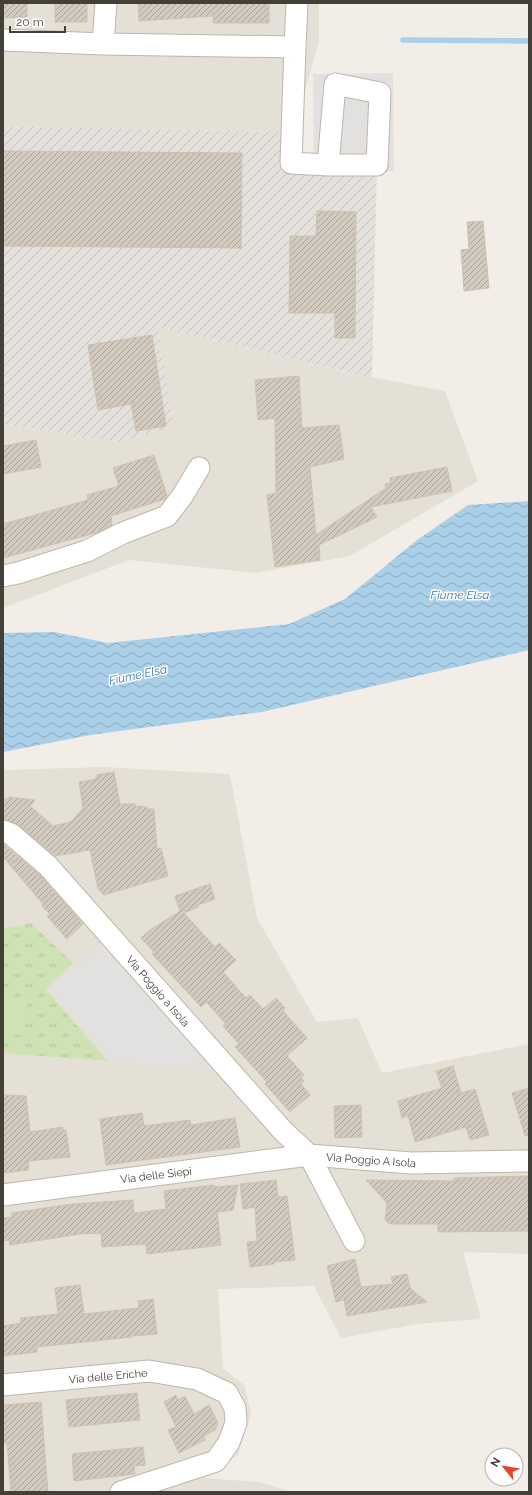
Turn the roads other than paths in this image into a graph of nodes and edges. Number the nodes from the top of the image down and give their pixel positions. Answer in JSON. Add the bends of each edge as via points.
{"nodes":[{"id":1,"x":106,"y":3,"type":"edge"},
{"id":2,"x":297,"y":3,"type":"edge"},
{"id":3,"x":3,"y":40,"type":"edge"},
{"id":4,"x":103,"y":44,"type":"junction"},
{"id":5,"x":295,"y":47,"type":"junction"},
{"id":6,"x":328,"y":165,"type":"dead end"},
{"id":7,"x":199,"y":468,"type":"dead end"},
{"id":8,"x":3,"y":576,"type":"edge"},
{"id":9,"x":3,"y":831,"type":"edge"},
{"id":10,"x":309,"y":1155,"type":"junction"},
{"id":11,"x":529,"y":1161,"type":"edge"},
{"id":12,"x":3,"y":1195,"type":"edge"},
{"id":13,"x":354,"y":1241,"type":"dead end"},
{"id":14,"x":3,"y":1384,"type":"edge"},
{"id":15,"x":121,"y":1492,"type":"edge"}],
"edges":[{"from":1,"to":4,"type":"street"},
{"from":2,"to":5,"type":"street"},
{"from":3,"to":4,"type":"street"},
{"from":4,"to":5,"type":"street"},
{"from":5,"to":6,"type":"street","via":[[291,163]]},
{"from":7,"to":8,"type":"street","via":[[167,516],[122,532],[87,551]]},
{"from":9,"to":10,"type":"street","name":"Via Poggio a Isola","via":[[48,866],[283,1131]]},
{"from":10,"to":11,"type":"street","name":"Via Poggio A Isola","via":[[410,1163]]},
{"from":10,"to":12,"type":"street","name":"Via delle Siepi"},
{"from":10,"to":13,"type":"street","name":"Via Poggio A Isola"},
{"from":14,"to":15,"type":"street","name":"Via delle Eriche","via":[[149,1371],[197,1379],[226,1393],[235,1408],[236,1423],[229,1442],[216,1461]]}]}
